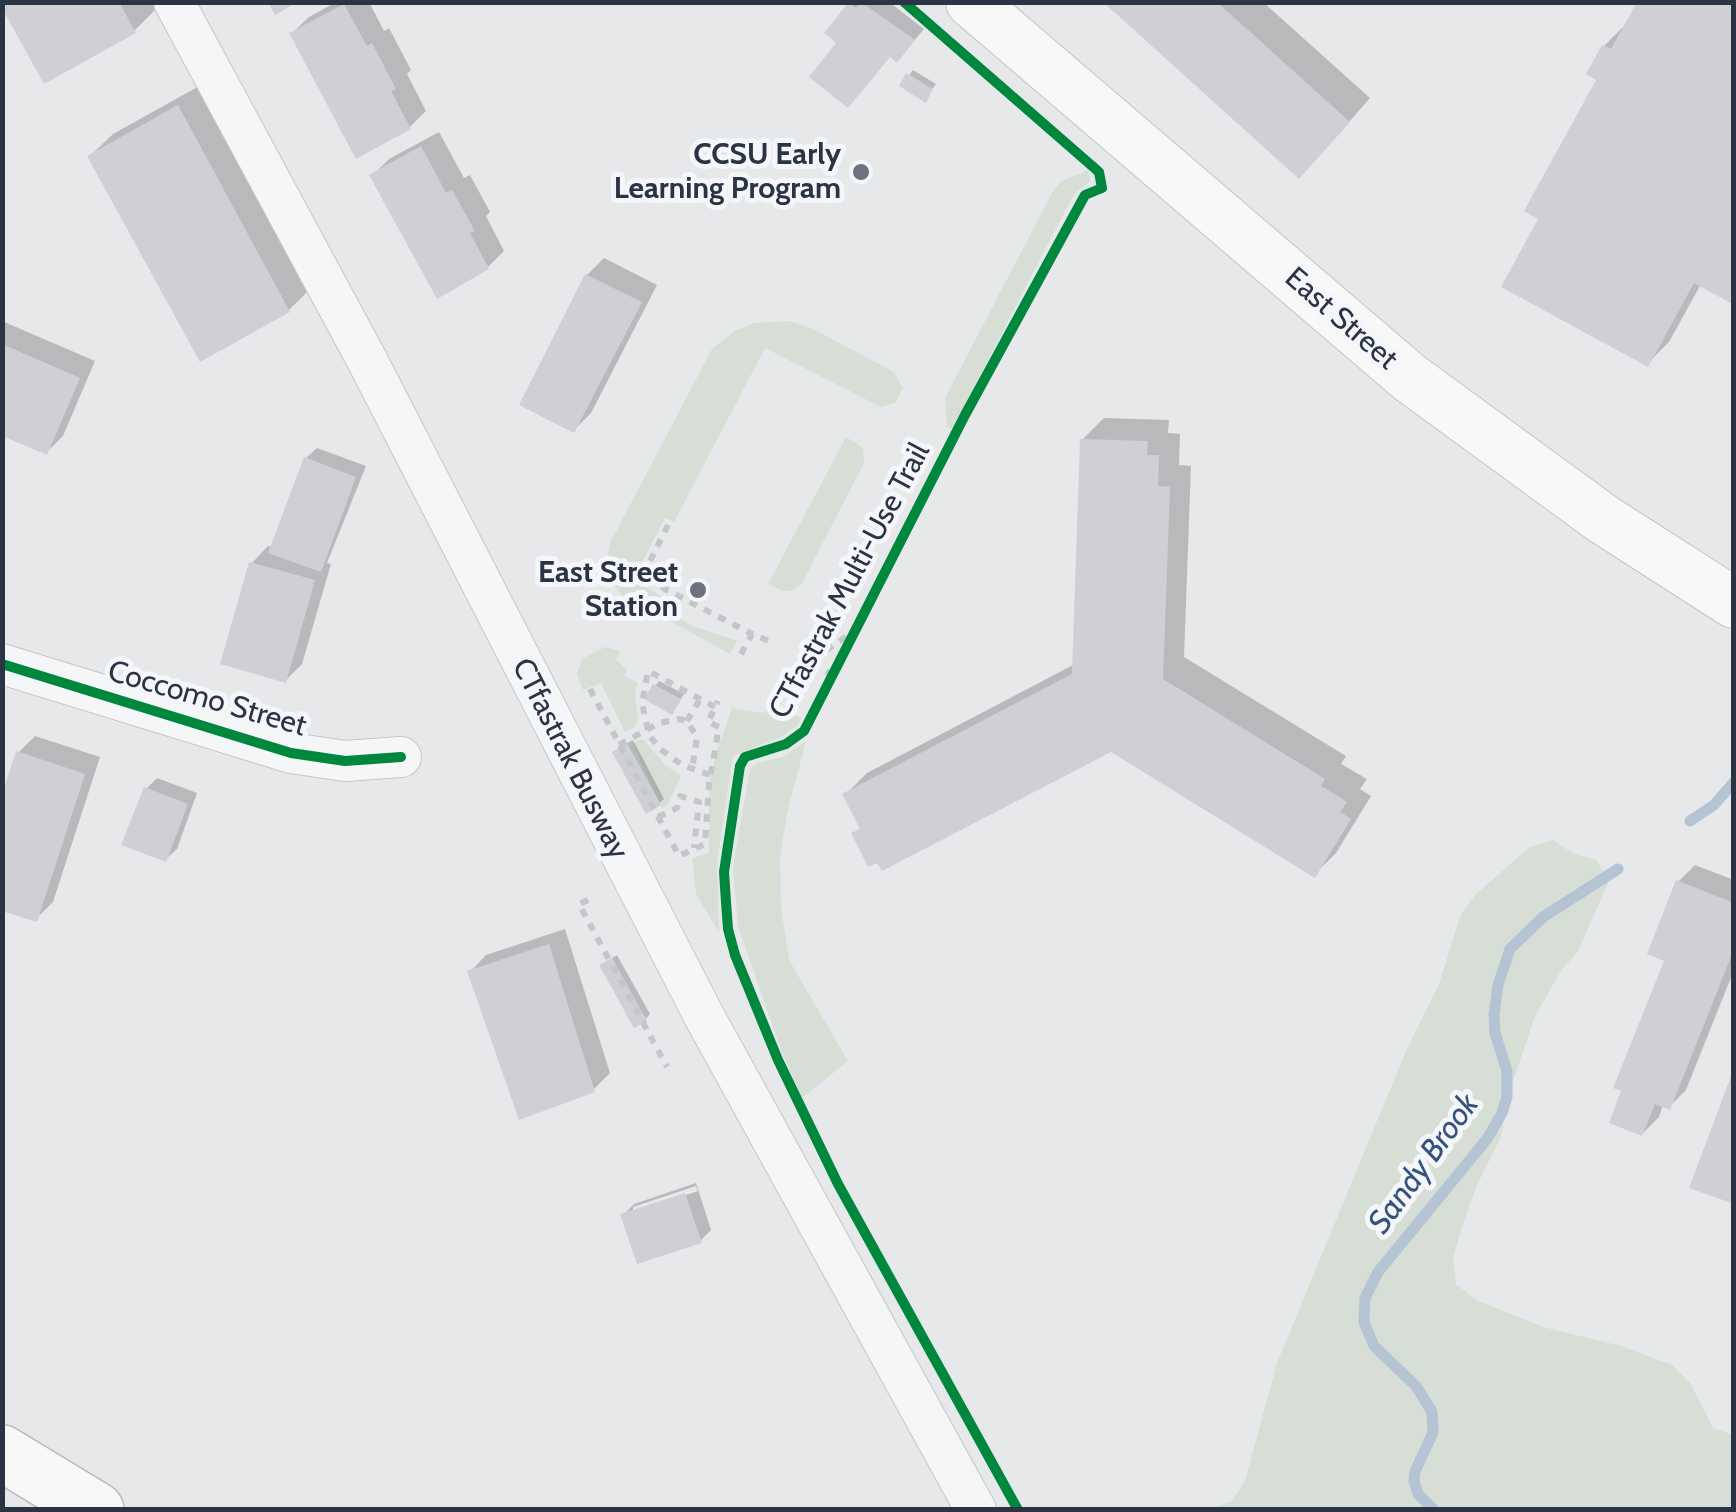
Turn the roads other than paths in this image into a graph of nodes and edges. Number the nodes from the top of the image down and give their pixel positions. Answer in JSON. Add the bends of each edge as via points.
{"nodes":[{"id":1,"x":174,"y":2,"type":"edge"},
{"id":2,"x":971,"y":2,"type":"edge"},
{"id":3,"x":1734,"y":604,"type":"edge"},
{"id":4,"x":2,"y":664,"type":"edge"},
{"id":5,"x":401,"y":757,"type":"dead end"},
{"id":6,"x":2,"y":1454,"type":"edge"},
{"id":7,"x":96,"y":1510,"type":"edge"},
{"id":8,"x":976,"y":1510,"type":"edge"}],
"edges":[{"from":1,"to":8,"type":"street","name":"CTfastrak Busway","via":[[367,360],[704,1016]]},
{"from":2,"to":3,"type":"main road","name":"East Street","via":[[1410,378],[1602,519]]},
{"from":4,"to":5,"type":"street","name":"Coccomo Street","via":[[291,753],[345,761]]},
{"from":6,"to":7,"type":"highway"}]}
